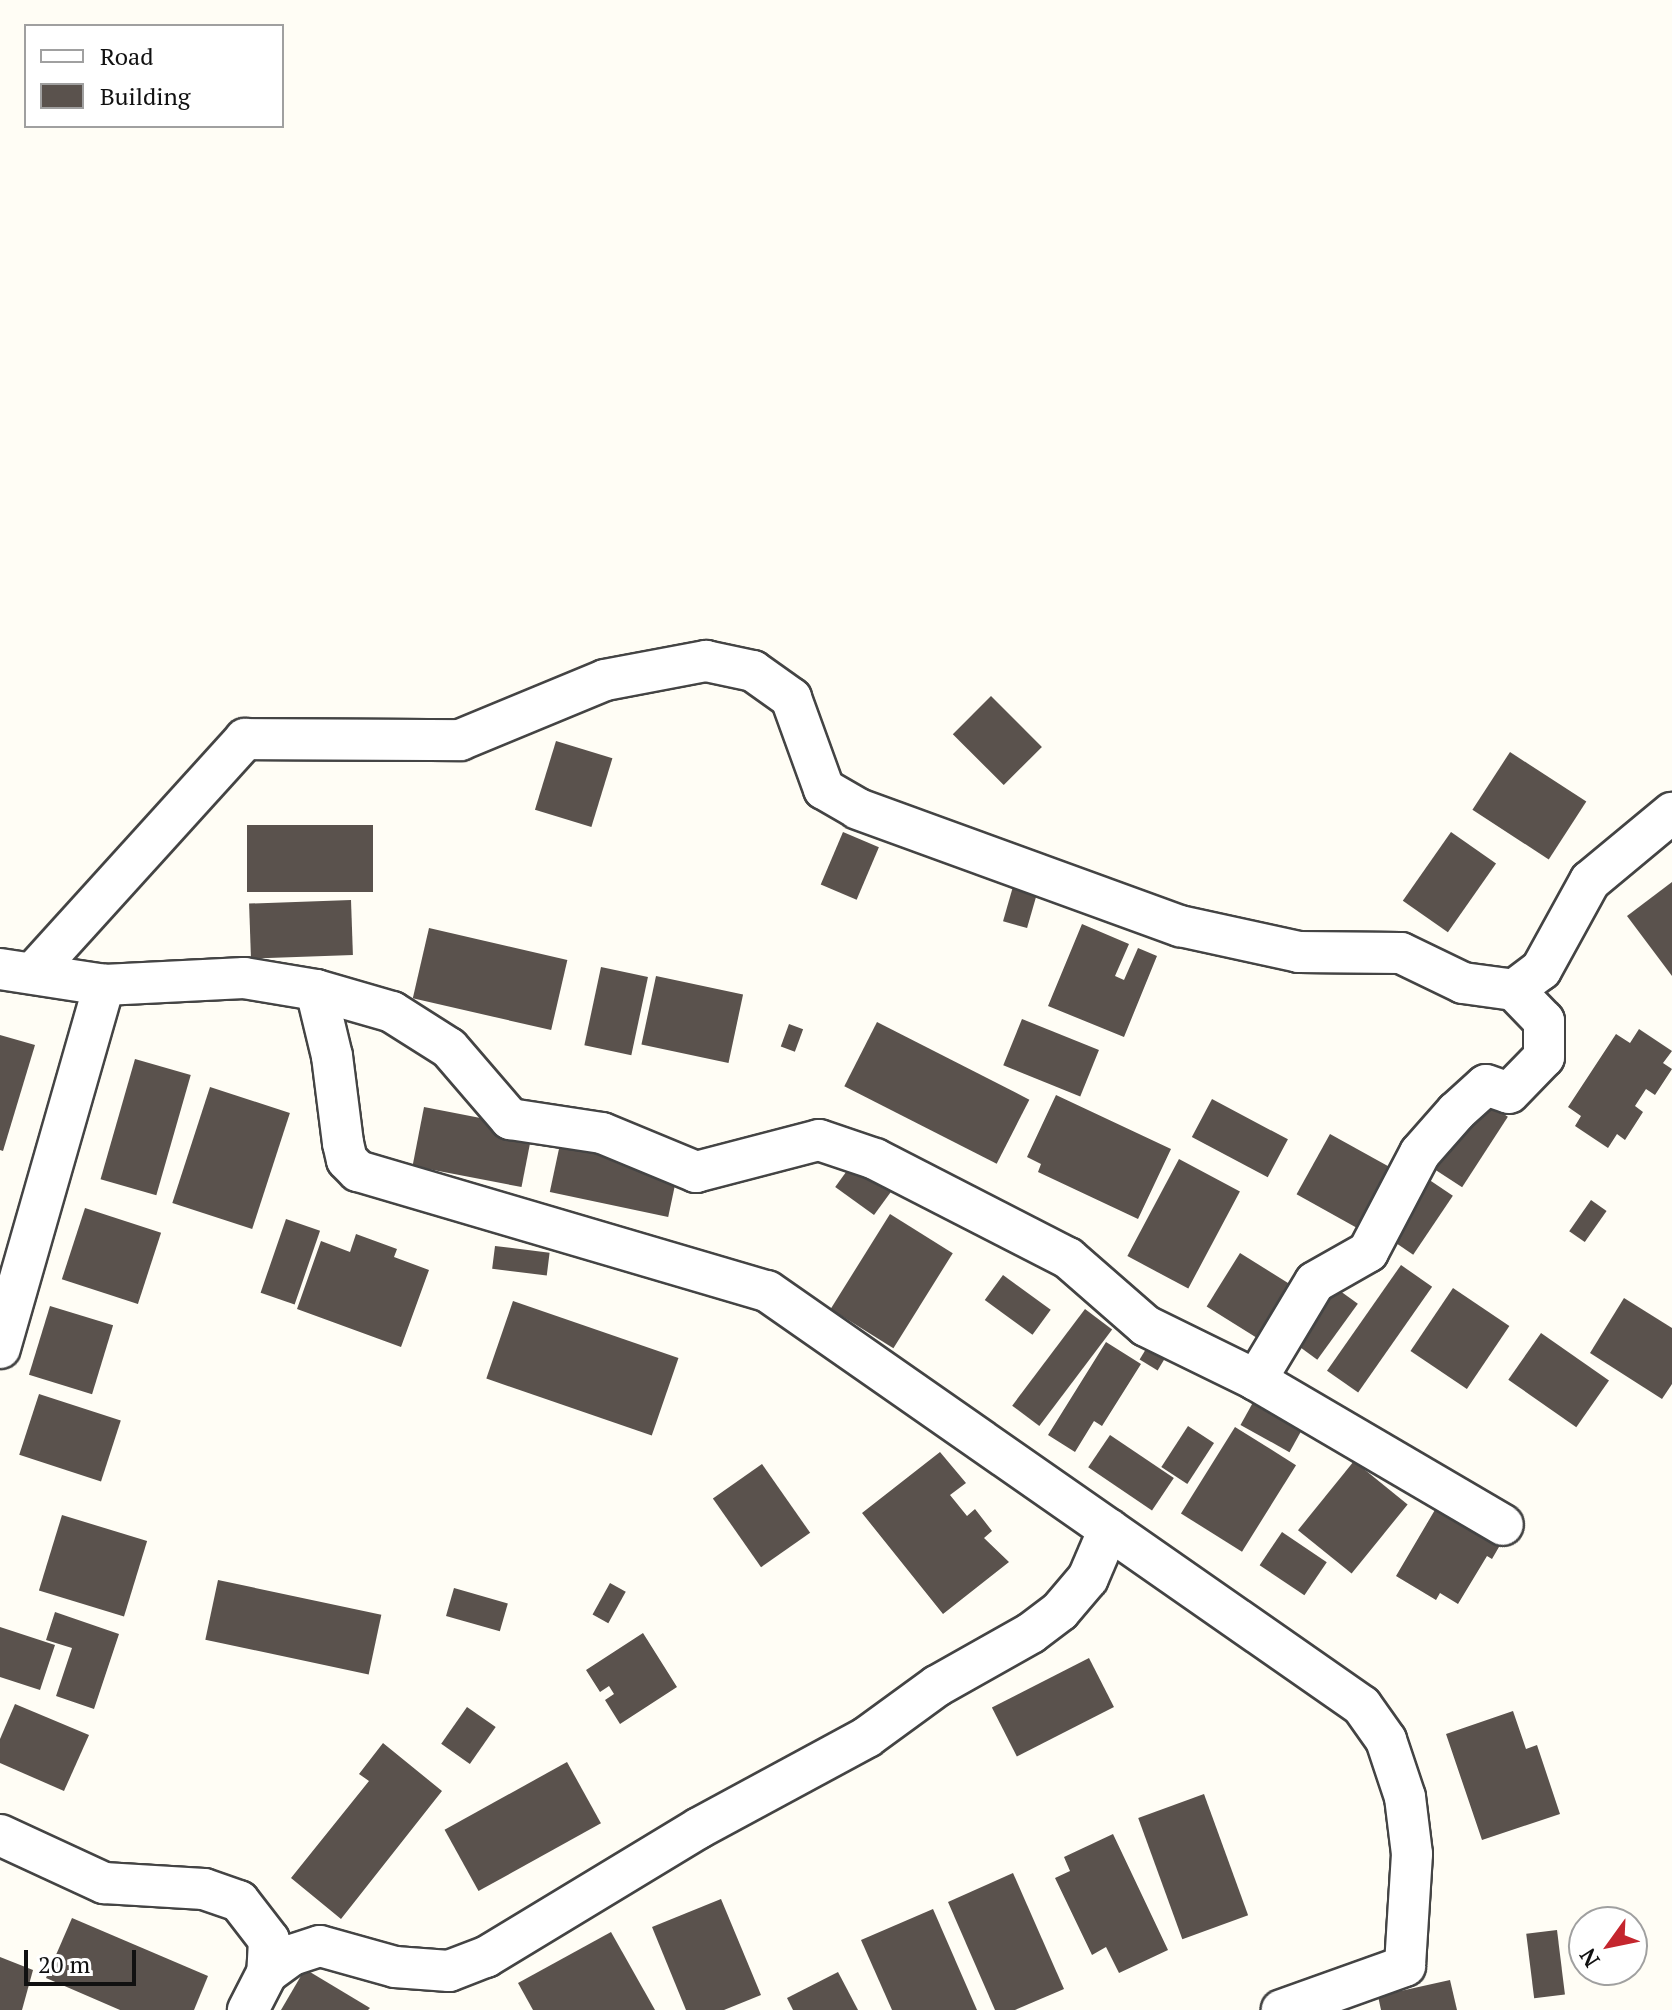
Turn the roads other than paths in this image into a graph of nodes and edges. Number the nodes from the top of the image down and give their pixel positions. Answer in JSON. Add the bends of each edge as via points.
{"nodes":[{"id":1,"x":1672,"y":813,"type":"edge"},
{"id":2,"x":16,"y":971,"type":"edge"},
{"id":3,"x":104,"y":985,"type":"junction"},
{"id":4,"x":316,"y":990,"type":"junction"},
{"id":5,"x":1514,"y":990,"type":"junction"},
{"id":6,"x":6,"y":1302,"type":"edge"},
{"id":7,"x":0,"y":1348,"type":"edge"},
{"id":8,"x":1256,"y":1380,"type":"junction"},
{"id":9,"x":1503,"y":1525,"type":"dead end"},
{"id":10,"x":1109,"y":1529,"type":"junction"},
{"id":11,"x":0,"y":1835,"type":"edge"},
{"id":12,"x":267,"y":1973,"type":"junction"},
{"id":13,"x":248,"y":2010,"type":"edge"},
{"id":14,"x":1282,"y":2010,"type":"edge"}],
"edges":[{"from":1,"to":5,"type":"street","via":[[1590,881],[1541,970]]},
{"from":2,"to":3,"type":"street"},
{"from":2,"to":5,"type":"street","via":[[245,739],[460,740],[605,680],[706,661],[753,671],[791,698],[824,789],[858,809],[1180,926],[1299,952],[1401,953],[1463,983]]},
{"from":3,"to":4,"type":"street","via":[[244,978]]},
{"from":3,"to":6,"type":"street"},
{"from":4,"to":8,"type":"street","via":[[392,1012],[449,1048],[510,1119],[602,1133],[696,1172],[819,1140],[875,1159],[1068,1258],[1146,1326]]},
{"from":4,"to":10,"type":"street","via":[[332,1056],[343,1143],[347,1160],[358,1171],[767,1291]]},
{"from":5,"to":8,"type":"street","via":[[1544,1021],[1544,1057],[1509,1093],[1486,1085],[1456,1112],[1420,1153],[1368,1252],[1315,1282]]},
{"from":6,"to":7,"type":"street"},
{"from":8,"to":9,"type":"street"},
{"from":10,"to":12,"type":"street","via":[[1088,1578],[1060,1611],[1031,1633],[937,1686],[867,1737],[699,1828],[486,1957],[449,1971],[395,1967],[320,1946],[292,1955]]},
{"from":10,"to":14,"type":"street","via":[[1196,1593],[1326,1676],[1375,1722],[1399,1767],[1412,1854],[1405,1966]]},
{"from":11,"to":12,"type":"street","via":[[104,1883],[204,1889],[239,1901],[269,1940]]},
{"from":12,"to":13,"type":"street"}]}
